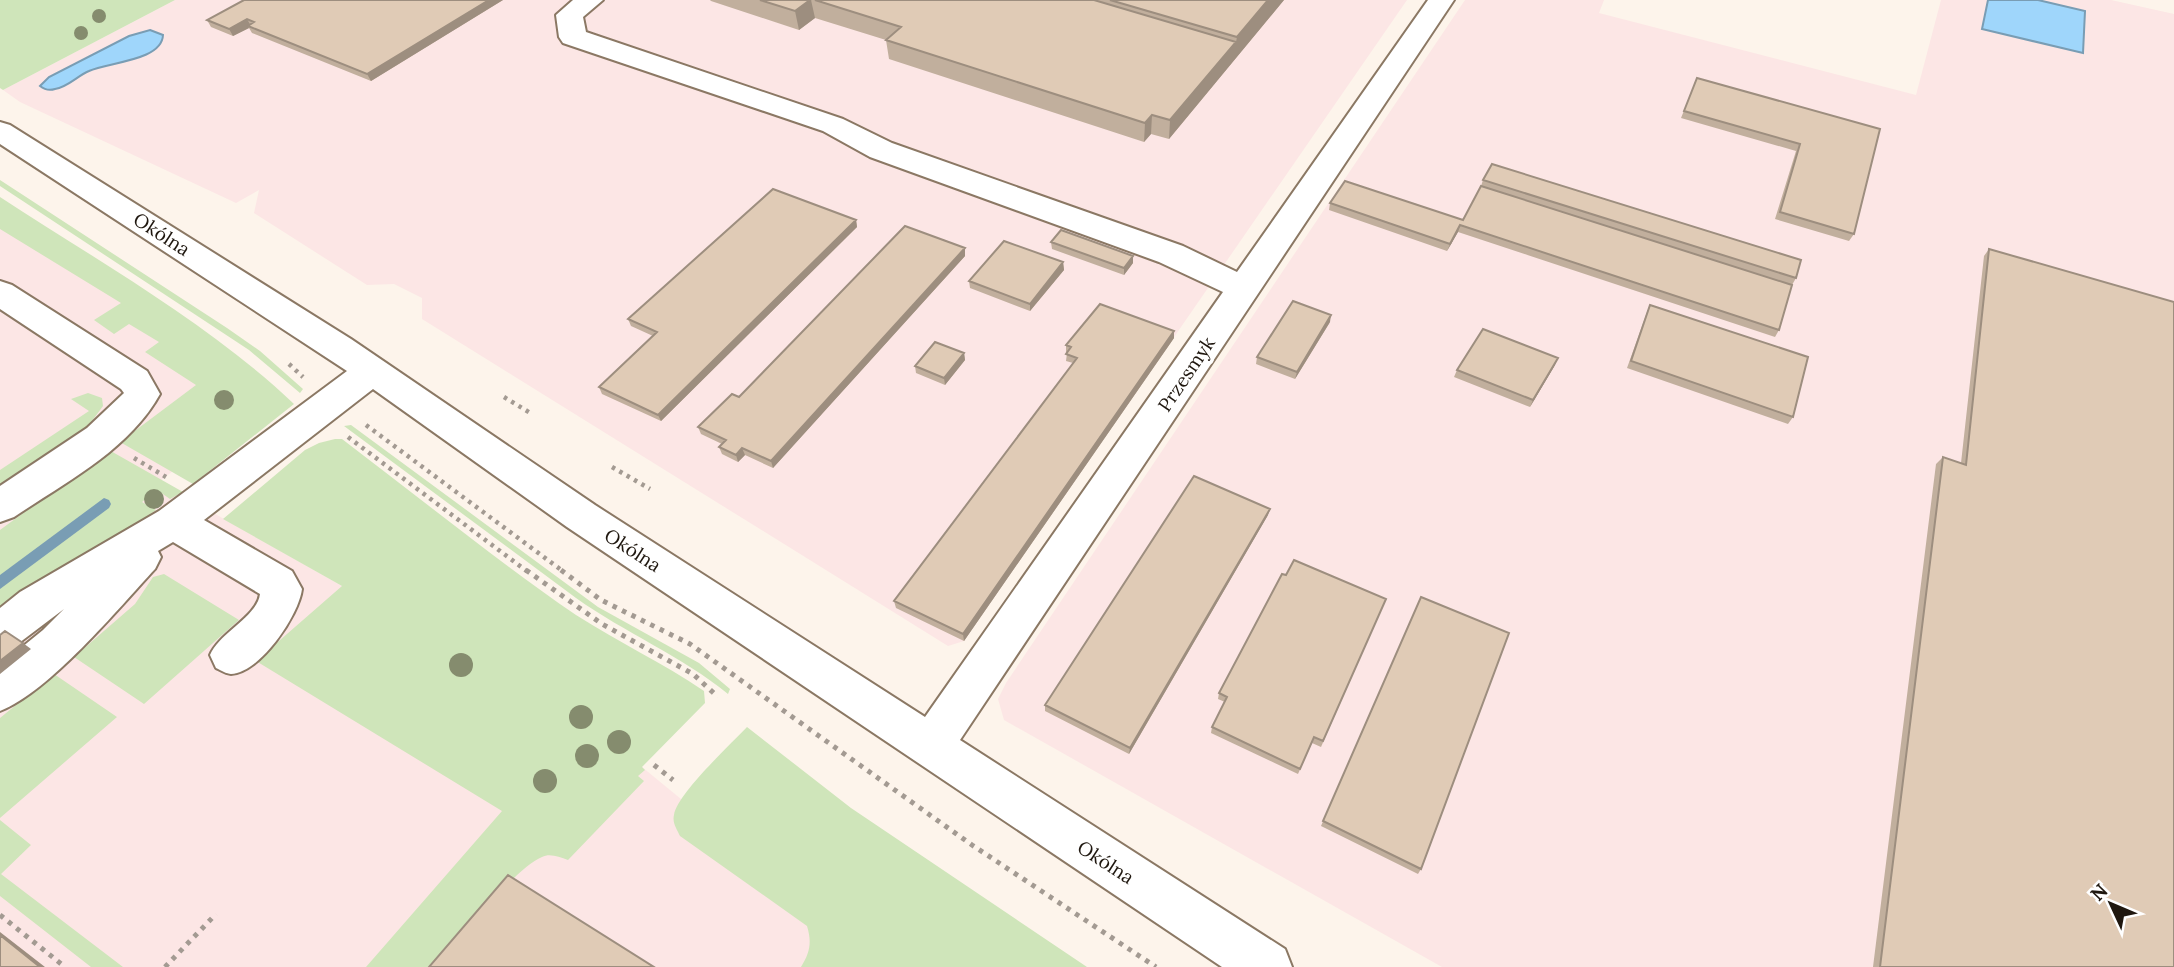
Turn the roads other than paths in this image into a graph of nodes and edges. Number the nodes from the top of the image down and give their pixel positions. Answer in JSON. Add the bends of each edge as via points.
{"nodes":[{"id":1,"x":590,"y":0,"type":"edge"},
{"id":2,"x":1441,"y":0,"type":"edge"},
{"id":3,"x":0,"y":131,"type":"edge"},
{"id":4,"x":1244,"y":289,"type":"junction"},
{"id":5,"x":0,"y":293,"type":"edge"},
{"id":6,"x":372,"y":371,"type":"junction"},
{"id":7,"x":0,"y":506,"type":"edge"},
{"id":8,"x":173,"y":522,"type":"junction"},
{"id":9,"x":0,"y":632,"type":"edge"},
{"id":10,"x":231,"y":654,"type":"dead end"},
{"id":11,"x":0,"y":691,"type":"edge"},
{"id":12,"x":930,"y":747,"type":"junction"},
{"id":13,"x":1267,"y":967,"type":"edge"}],
"edges":[{"from":1,"to":4,"type":"street","via":[[569,15],[573,37],[833,125],[881,150],[1171,254]]},
{"from":2,"to":4,"type":"street","name":"Przesmyk"},
{"from":3,"to":6,"type":"street","name":"Okólna"},
{"from":4,"to":12,"type":"street","name":"Przesmyk"},
{"from":5,"to":7,"type":"street","via":[[134,380],[142,394],[138,406],[99,438]]},
{"from":6,"to":8,"type":"street"},
{"from":6,"to":12,"type":"street","name":"Okólna"},
{"from":8,"to":9,"type":"street","via":[[35,605]]},
{"from":8,"to":10,"type":"street","via":[[281,589],[270,618]]},
{"from":8,"to":11,"type":"street","via":[[58,643]]},
{"from":12,"to":13,"type":"street","name":"Okólna"}]}
